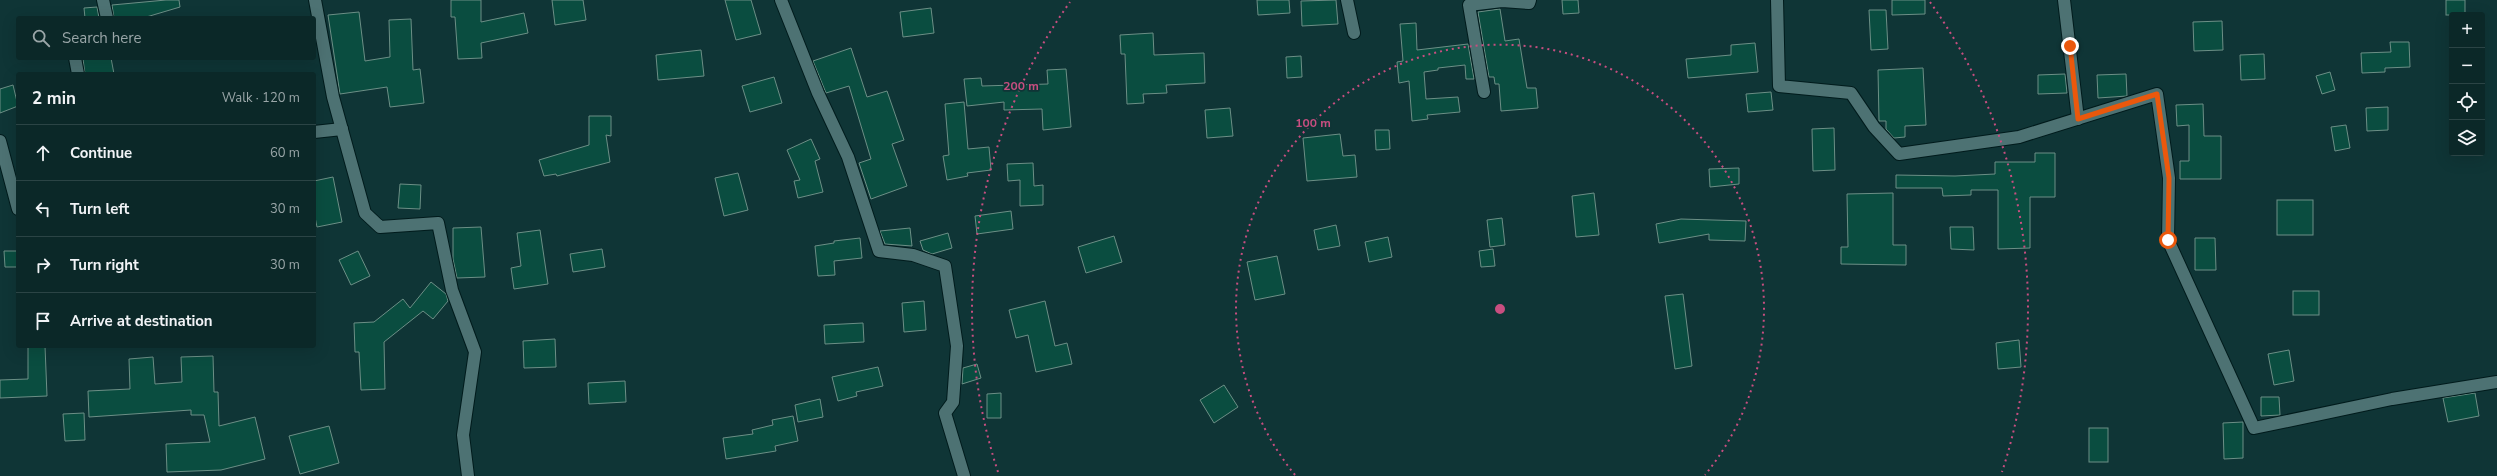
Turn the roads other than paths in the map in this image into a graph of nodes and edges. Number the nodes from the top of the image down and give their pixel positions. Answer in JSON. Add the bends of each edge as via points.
{"nodes":[{"id":1,"x":103,"y":0,"type":"edge"},
{"id":2,"x":315,"y":0,"type":"edge"},
{"id":3,"x":781,"y":0,"type":"edge"},
{"id":4,"x":1347,"y":0,"type":"edge"},
{"id":5,"x":1530,"y":0,"type":"edge"},
{"id":6,"x":1776,"y":0,"type":"edge"},
{"id":7,"x":2064,"y":0,"type":"edge"},
{"id":8,"x":107,"y":16,"type":"edge"},
{"id":9,"x":1354,"y":33,"type":"dead end"},
{"id":10,"x":75,"y":60,"type":"edge"},
{"id":11,"x":78,"y":72,"type":"edge"},
{"id":12,"x":1484,"y":92,"type":"dead end"},
{"id":13,"x":2078,"y":119,"type":"junction"},
{"id":14,"x":342,"y":129,"type":"junction"},
{"id":15,"x":316,"y":132,"type":"edge"},
{"id":16,"x":0,"y":141,"type":"edge"},
{"id":17,"x":16,"y":201,"type":"edge"},
{"id":18,"x":2497,"y":382,"type":"edge"},
{"id":19,"x":468,"y":476,"type":"edge"},
{"id":20,"x":964,"y":476,"type":"edge"}],
"edges":[{"from":1,"to":8,"type":"street"},
{"from":2,"to":14,"type":"street","via":[[333,97]]},
{"from":3,"to":20,"type":"street","via":[[818,93],[848,158],[879,251],[913,255],[945,266],[956,346],[953,402],[945,413]]},
{"from":4,"to":9,"type":"street"},
{"from":5,"to":12,"type":"street","via":[[1529,3],[1502,1],[1469,5]]},
{"from":6,"to":13,"type":"street","via":[[1778,86],[1851,93],[1874,127],[1899,154],[2019,137]]},
{"from":7,"to":13,"type":"street"},
{"from":10,"to":11,"type":"street"},
{"from":13,"to":18,"type":"street","via":[[2157,94],[2169,178],[2168,240],[2254,428],[2392,399]]},
{"from":14,"to":15,"type":"street"},
{"from":14,"to":19,"type":"street","via":[[365,214],[380,227],[438,223],[452,290],[475,352],[463,434]]},
{"from":16,"to":17,"type":"street"}]}
